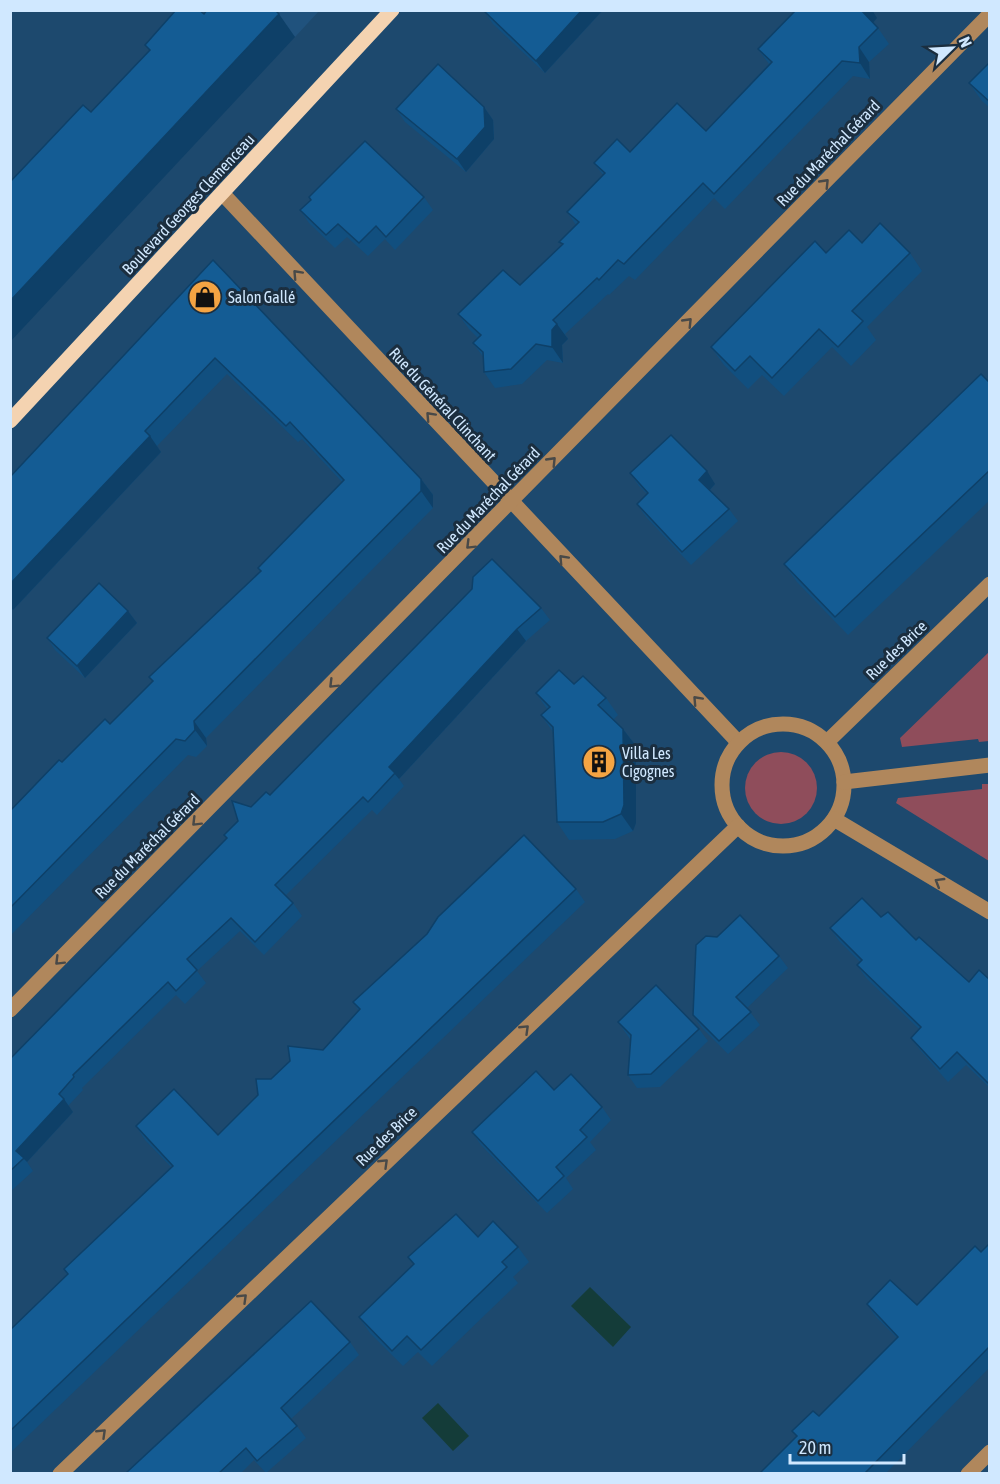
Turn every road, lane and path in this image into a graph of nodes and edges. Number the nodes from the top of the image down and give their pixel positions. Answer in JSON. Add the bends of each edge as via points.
{"nodes":[{"id":1,"x":392,"y":10,"type":"edge"},
{"id":2,"x":990,"y":14,"type":"edge"},
{"id":3,"x":222,"y":193,"type":"junction"},
{"id":4,"x":10,"y":421,"type":"edge"},
{"id":5,"x":511,"y":503,"type":"junction"},
{"id":6,"x":990,"y":584,"type":"edge"},
{"id":7,"x":738,"y":742,"type":"junction"},
{"id":8,"x":827,"y":742,"type":"junction"},
{"id":9,"x":990,"y":765,"type":"edge"},
{"id":10,"x":844,"y":782,"type":"junction"},
{"id":11,"x":834,"y":819,"type":"junction"},
{"id":12,"x":738,"y":826,"type":"junction"},
{"id":13,"x":990,"y":912,"type":"edge"},
{"id":14,"x":10,"y":1010,"type":"edge"},
{"id":15,"x":990,"y":1452,"type":"edge"},
{"id":16,"x":60,"y":1473,"type":"edge"},
{"id":17,"x":968,"y":1473,"type":"edge"}],
"edges":[{"from":1,"to":3,"type":"main road","name":"Boulevard Georges Clemenceau"},
{"from":5,"to":2,"type":"street","name":"Rue du Maréchal Gérard","one_way":true},
{"from":3,"to":4,"type":"main road","name":"Boulevard Georges Clemenceau"},
{"from":5,"to":3,"type":"street","name":"Rue du Général Clinchant","one_way":true},
{"from":7,"to":5,"type":"street","name":"Rue du Général Clinchant","one_way":true},
{"from":5,"to":14,"type":"street","name":"Rue du Maréchal Gérard","one_way":true},
{"from":6,"to":8,"type":"street","name":"Rue des Brice"},
{"from":7,"to":8,"type":"street","via":[[766,726],[782,723],[799,725]]},
{"from":7,"to":12,"type":"street","via":[[726,762],[722,784],[725,806]]},
{"from":8,"to":10,"type":"street","via":[[842,767]]},
{"from":9,"to":10,"type":"street"},
{"from":10,"to":11,"type":"street","via":[[842,801]]},
{"from":11,"to":12,"type":"street","via":[[814,838],[787,846],[760,841]]},
{"from":13,"to":11,"type":"street","one_way":true},
{"from":16,"to":12,"type":"street","name":"Rue des Brice","one_way":true},
{"from":15,"to":17,"type":"street"}]}
